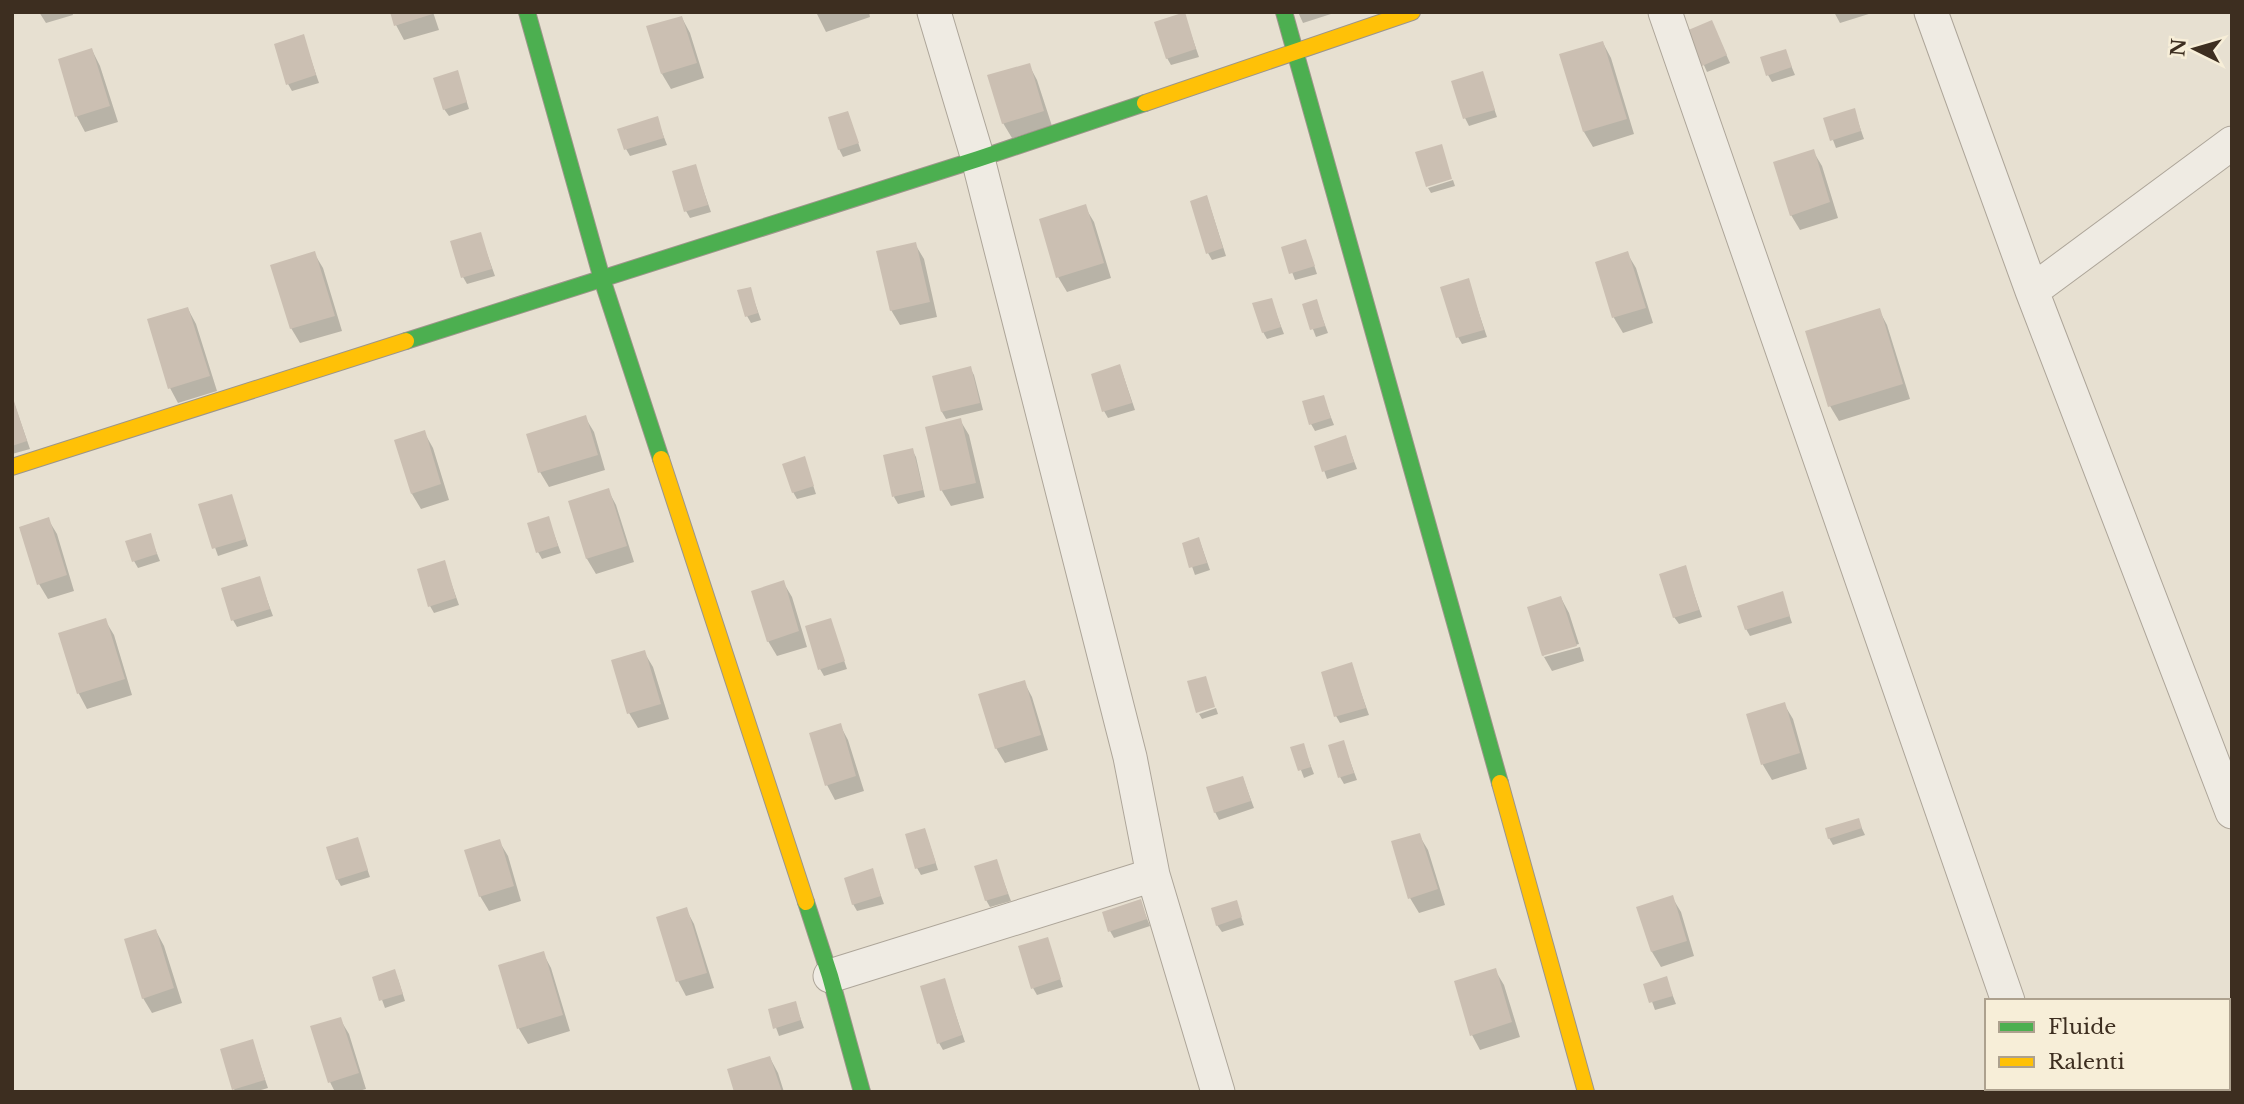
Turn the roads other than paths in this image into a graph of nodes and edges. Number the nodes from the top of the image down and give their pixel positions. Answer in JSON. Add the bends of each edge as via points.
{"nodes":[{"id":1,"x":527,"y":12,"type":"edge"},
{"id":2,"x":934,"y":12,"type":"edge"},
{"id":3,"x":1284,"y":12,"type":"edge"},
{"id":4,"x":1412,"y":12,"type":"edge"},
{"id":5,"x":1665,"y":12,"type":"edge"},
{"id":6,"x":1931,"y":12,"type":"edge"},
{"id":7,"x":1295,"y":52,"type":"junction"},
{"id":8,"x":2232,"y":142,"type":"edge"},
{"id":9,"x":978,"y":159,"type":"junction"},
{"id":10,"x":602,"y":279,"type":"junction"},
{"id":11,"x":2032,"y":291,"type":"junction"},
{"id":12,"x":12,"y":467,"type":"edge"},
{"id":13,"x":2232,"y":812,"type":"edge"},
{"id":14,"x":1153,"y":875,"type":"junction"},
{"id":15,"x":830,"y":976,"type":"junction"},
{"id":16,"x":2007,"y":999,"type":"edge"},
{"id":17,"x":862,"y":1092,"type":"edge"},
{"id":18,"x":1218,"y":1092,"type":"edge"},
{"id":19,"x":1587,"y":1092,"type":"edge"}],
"edges":[{"from":1,"to":10,"type":"street"},
{"from":2,"to":9,"type":"street"},
{"from":3,"to":7,"type":"street"},
{"from":4,"to":7,"type":"street"},
{"from":5,"to":16,"type":"street"},
{"from":6,"to":11,"type":"street"},
{"from":7,"to":9,"type":"street"},
{"from":7,"to":19,"type":"street"},
{"from":8,"to":11,"type":"street"},
{"from":9,"to":10,"type":"street"},
{"from":9,"to":14,"type":"street","via":[[1130,757]]},
{"from":10,"to":12,"type":"street"},
{"from":10,"to":15,"type":"street"},
{"from":11,"to":13,"type":"street"},
{"from":14,"to":15,"type":"street"},
{"from":14,"to":18,"type":"street"},
{"from":15,"to":17,"type":"street"}]}
